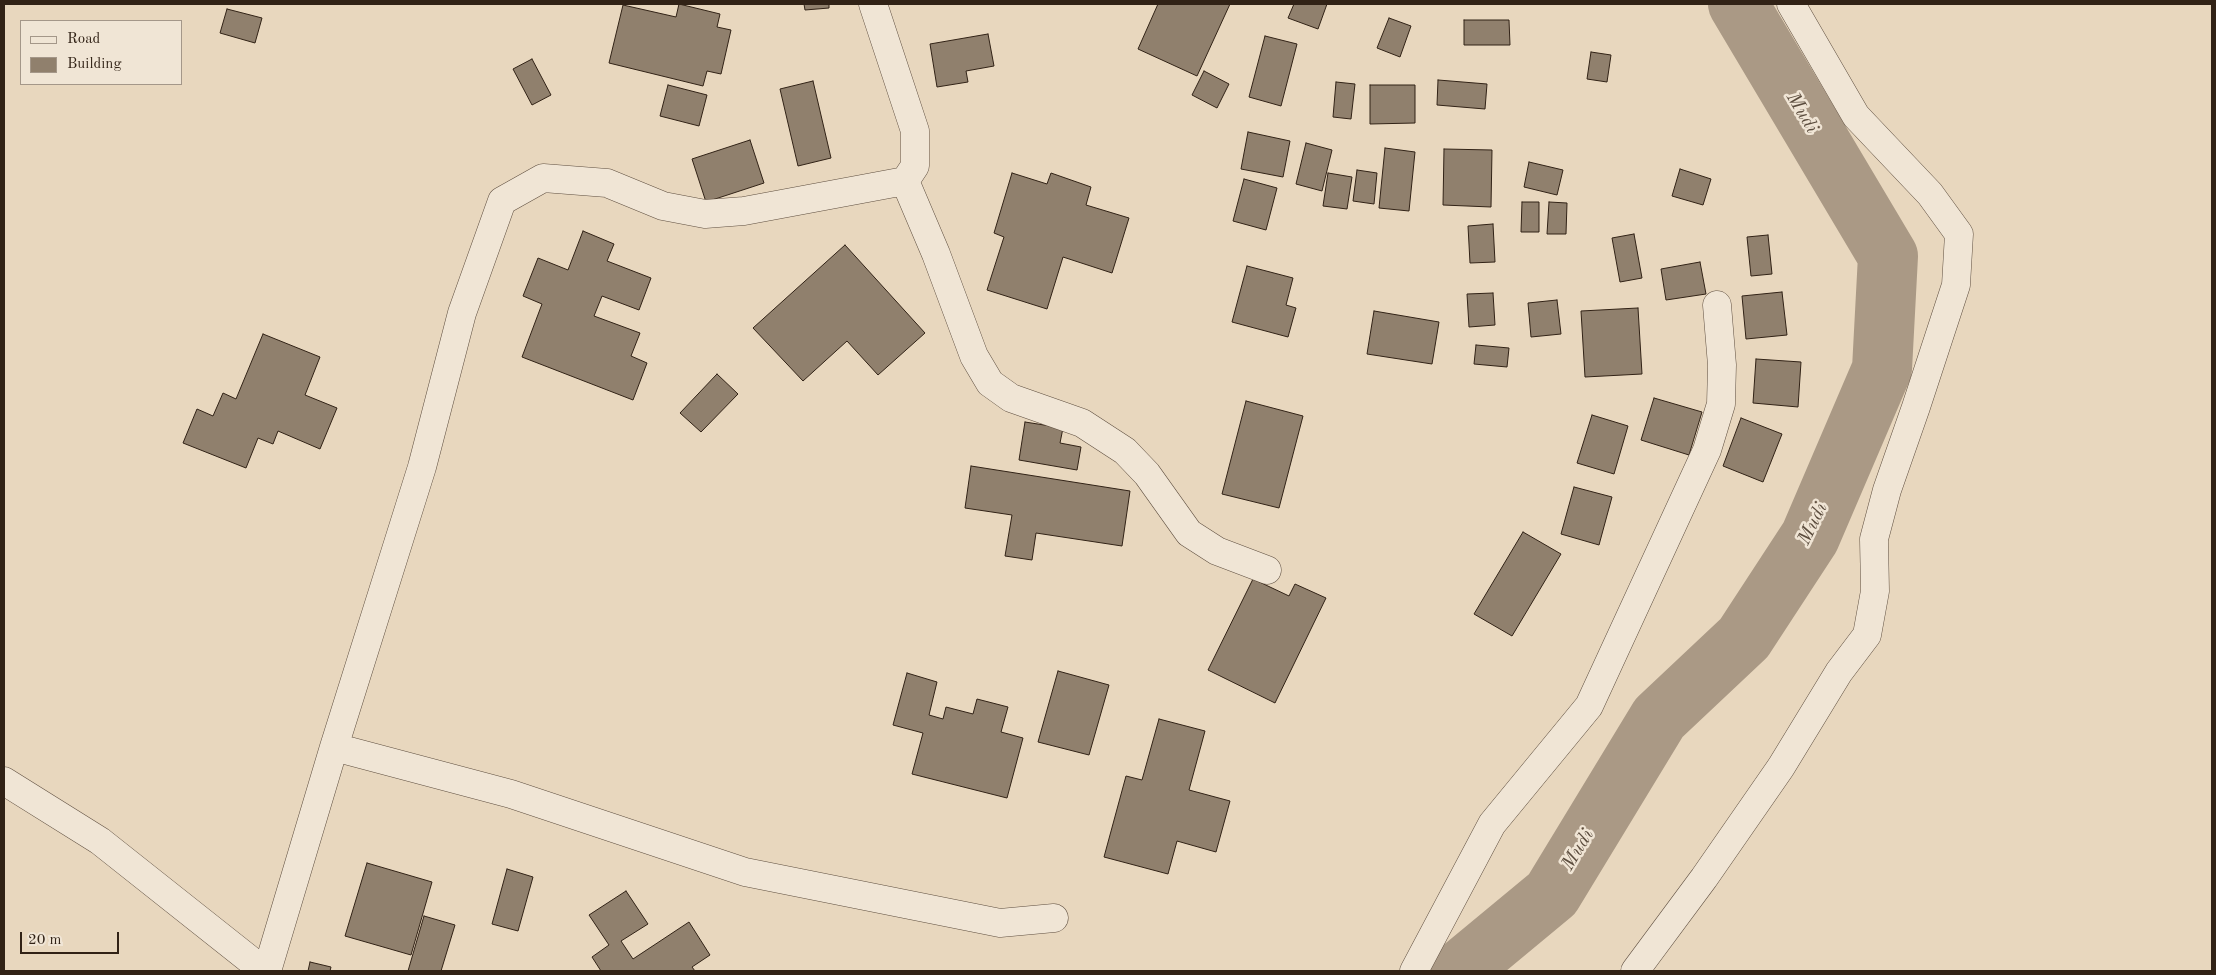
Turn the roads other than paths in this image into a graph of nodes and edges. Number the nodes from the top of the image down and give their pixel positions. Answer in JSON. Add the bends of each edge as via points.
{"nodes":[{"id":1,"x":872,"y":4,"type":"edge"},
{"id":2,"x":1792,"y":4,"type":"edge"},
{"id":3,"x":905,"y":181,"type":"junction"},
{"id":4,"x":1717,"y":305,"type":"dead end"},
{"id":5,"x":1266,"y":570,"type":"dead end"},
{"id":6,"x":334,"y":747,"type":"junction"},
{"id":7,"x":4,"y":781,"type":"edge"},
{"id":8,"x":1054,"y":918,"type":"dead end"},
{"id":9,"x":266,"y":971,"type":"edge"},
{"id":10,"x":1414,"y":971,"type":"edge"},
{"id":11,"x":1635,"y":971,"type":"edge"}],
"edges":[{"from":1,"to":3,"type":"street","via":[[914,132],[915,166]]},
{"from":2,"to":11,"type":"street","via":[[1856,116],[1930,194],[1959,234],[1956,285],[1886,490],[1874,540],[1875,591],[1867,634],[1839,672],[1781,767]]},
{"from":3,"to":5,"type":"street","via":[[974,356],[990,383],[1012,398],[1082,423],[1126,452],[1147,474],[1189,533],[1217,551]]},
{"from":3,"to":6,"type":"street","via":[[744,211],[705,214],[663,206],[607,182],[543,178],[502,201],[462,313],[422,466]]},
{"from":4,"to":10,"type":"street","via":[[1722,365],[1721,404],[1703,459],[1589,706],[1492,824]]},
{"from":6,"to":8,"type":"street","via":[[511,794],[745,872],[1000,923]]},
{"from":6,"to":9,"type":"street"},
{"from":7,"to":9,"type":"street","via":[[100,841]]}]}
